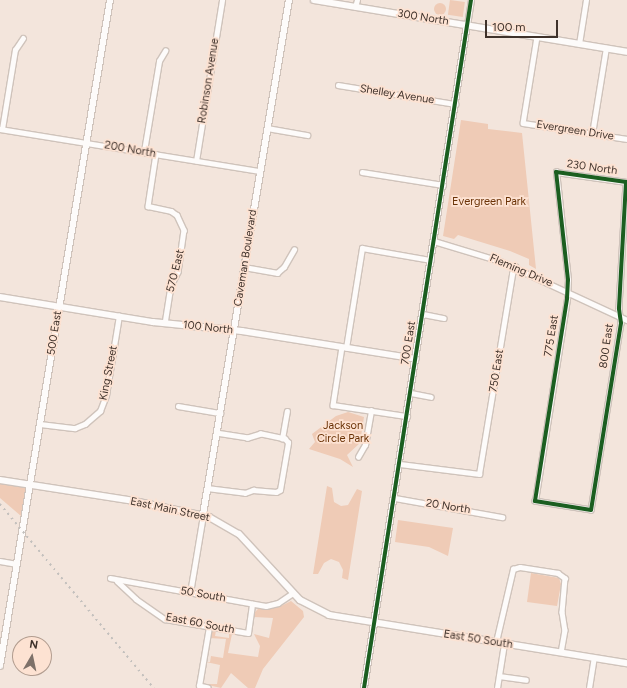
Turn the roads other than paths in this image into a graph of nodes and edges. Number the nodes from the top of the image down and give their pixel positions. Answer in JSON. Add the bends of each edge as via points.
{"nodes":[{"id":1,"x":110,"y":0,"type":"edge"},
{"id":2,"x":222,"y":0,"type":"edge"},
{"id":3,"x":289,"y":0,"type":"edge"},
{"id":4,"x":314,"y":0,"type":"edge"},
{"id":5,"x":356,"y":0,"type":"edge"},
{"id":6,"x":471,"y":0,"type":"edge"},
{"id":7,"x":586,"y":0,"type":"edge"},
{"id":8,"x":356,"y":7,"type":"junction"},
{"id":9,"x":468,"y":25,"type":"junction"},
{"id":10,"x":537,"y":37,"type":"junction"},
{"id":11,"x":23,"y":38,"type":"dead end"},
{"id":12,"x":579,"y":44,"type":"junction"},
{"id":13,"x":606,"y":48,"type":"junction"},
{"id":14,"x":165,"y":51,"type":"dead end"},
{"id":15,"x":627,"y":52,"type":"edge"},
{"id":16,"x":338,"y":85,"type":"dead end"},
{"id":17,"x":455,"y":104,"type":"junction"},
{"id":18,"x":267,"y":128,"type":"junction"},
{"id":19,"x":1,"y":129,"type":"edge"},
{"id":20,"x":592,"y":134,"type":"junction"},
{"id":21,"x":307,"y":135,"type":"dead end"},
{"id":22,"x":627,"y":139,"type":"edge"},
{"id":23,"x":86,"y":143,"type":"junction"},
{"id":24,"x":144,"y":151,"type":"junction"},
{"id":25,"x":156,"y":154,"type":"junction"},
{"id":26,"x":196,"y":161,"type":"junction"},
{"id":27,"x":260,"y":171,"type":"junction"},
{"id":28,"x":362,"y":172,"type":"dead end"},
{"id":29,"x":556,"y":172,"type":"joint"},
{"id":30,"x":626,"y":182,"type":"joint"},
{"id":31,"x":443,"y":185,"type":"junction"},
{"id":32,"x":434,"y":241,"type":"junction"},
{"id":33,"x":294,"y":250,"type":"dead end"},
{"id":34,"x":431,"y":260,"type":"junction"},
{"id":35,"x":244,"y":267,"type":"junction"},
{"id":36,"x":515,"y":267,"type":"junction"},
{"id":37,"x":567,"y":291,"type":"junction"},
{"id":38,"x":0,"y":297,"type":"edge"},
{"id":39,"x":59,"y":306,"type":"junction"},
{"id":40,"x":423,"y":314,"type":"junction"},
{"id":41,"x":119,"y":316,"type":"junction"},
{"id":42,"x":619,"y":316,"type":"junction"},
{"id":43,"x":444,"y":318,"type":"dead end"},
{"id":44,"x":627,"y":320,"type":"edge"},
{"id":45,"x":165,"y":323,"type":"junction"},
{"id":46,"x":233,"y":331,"type":"junction"},
{"id":47,"x":344,"y":347,"type":"junction"},
{"id":48,"x":416,"y":359,"type":"junction"},
{"id":49,"x":411,"y":393,"type":"junction"},
{"id":50,"x":431,"y":397,"type":"dead end"},
{"id":51,"x":178,"y":406,"type":"dead end"},
{"id":52,"x":287,"y":411,"type":"dead end"},
{"id":53,"x":371,"y":411,"type":"junction"},
{"id":54,"x":220,"y":413,"type":"junction"},
{"id":55,"x":407,"y":416,"type":"junction"},
{"id":56,"x":40,"y":424,"type":"junction"},
{"id":57,"x":216,"y":433,"type":"junction"},
{"id":58,"x":283,"y":439,"type":"junction"},
{"id":59,"x":358,"y":457,"type":"dead end"},
{"id":60,"x":400,"y":464,"type":"junction"},
{"id":61,"x":0,"y":480,"type":"edge"},
{"id":62,"x":31,"y":485,"type":"junction"},
{"id":63,"x":207,"y":488,"type":"junction"},
{"id":64,"x":395,"y":498,"type":"junction"},
{"id":65,"x":591,"y":510,"type":"joint"},
{"id":66,"x":203,"y":515,"type":"junction"},
{"id":67,"x":502,"y":517,"type":"dead end"},
{"id":68,"x":0,"y":561,"type":"edge"},
{"id":69,"x":17,"y":564,"type":"junction"},
{"id":70,"x":110,"y":578,"type":"dead end"},
{"id":71,"x":117,"y":581,"type":"junction"},
{"id":72,"x":190,"y":593,"type":"junction"},
{"id":73,"x":293,"y":593,"type":"junction"},
{"id":74,"x":252,"y":604,"type":"junction"},
{"id":75,"x":329,"y":615,"type":"joint"},
{"id":76,"x":375,"y":624,"type":"junction"},
{"id":77,"x":209,"y":627,"type":"junction"},
{"id":78,"x":496,"y":642,"type":"junction"},
{"id":79,"x":504,"y":644,"type":"junction"},
{"id":80,"x":561,"y":652,"type":"junction"},
{"id":81,"x":594,"y":658,"type":"junction"},
{"id":82,"x":627,"y":663,"type":"edge"},
{"id":83,"x":0,"y":666,"type":"edge"},
{"id":84,"x":499,"y":676,"type":"junction"},
{"id":85,"x":526,"y":680,"type":"dead end"},
{"id":86,"x":208,"y":688,"type":"edge"},
{"id":87,"x":364,"y":688,"type":"edge"},
{"id":88,"x":498,"y":688,"type":"edge"},
{"id":89,"x":589,"y":688,"type":"edge"}],
"edges":[{"from":1,"to":23,"type":"street","name":"500 East"},
{"from":2,"to":26,"type":"street","name":"Robinson Avenue"},
{"from":3,"to":18,"type":"street","name":"Caveman Boulevard"},
{"from":4,"to":8,"type":"street","name":"300 North"},
{"from":5,"to":8,"type":"street"},
{"from":6,"to":9,"type":"street","name":"700 East"},
{"from":7,"to":12,"type":"street"},
{"from":8,"to":9,"type":"street","name":"300 North"},
{"from":9,"to":10,"type":"street","name":"300 North"},
{"from":9,"to":17,"type":"street","name":"700 East"},
{"from":10,"to":12,"type":"street","name":"300 North"},
{"from":10,"to":20,"type":"street","name":"Evergreen Drive","via":[[523,123]]},
{"from":11,"to":19,"type":"street","via":[[15,50]]},
{"from":12,"to":13,"type":"street","name":"300 North"},
{"from":13,"to":15,"type":"street","name":"300 North"},
{"from":13,"to":20,"type":"street"},
{"from":14,"to":24,"type":"street","via":[[159,61]]},
{"from":16,"to":17,"type":"street","name":"Shelley Avenue"},
{"from":17,"to":31,"type":"street","name":"700 East"},
{"from":18,"to":21,"type":"street"},
{"from":18,"to":27,"type":"street","name":"Caveman Boulevard"},
{"from":19,"to":23,"type":"street","name":"200 North"},
{"from":20,"to":22,"type":"street","name":"Evergreen Drive"},
{"from":23,"to":24,"type":"street","name":"200 North"},
{"from":23,"to":39,"type":"street","name":"500 East"},
{"from":24,"to":25,"type":"street","name":"200 North"},
{"from":25,"to":26,"type":"street","name":"200 North"},
{"from":25,"to":45,"type":"street","name":"570 East","via":[[148,206],[171,211],[181,219],[184,236]]},
{"from":26,"to":27,"type":"street","name":"200 North"},
{"from":27,"to":35,"type":"street","name":"Caveman Boulevard"},
{"from":28,"to":31,"type":"street"},
{"from":29,"to":30,"type":"street","name":"230 North"},
{"from":29,"to":37,"type":"street","name":"775 East"},
{"from":30,"to":42,"type":"street","name":"800 East"},
{"from":31,"to":32,"type":"street","name":"700 East"},
{"from":32,"to":34,"type":"street","name":"700 East"},
{"from":32,"to":36,"type":"street","name":"Fleming Drive"},
{"from":33,"to":35,"type":"street","via":[[284,267],[277,273]]},
{"from":34,"to":40,"type":"street","name":"700 East"},
{"from":34,"to":47,"type":"street","via":[[362,248]]},
{"from":35,"to":46,"type":"street","name":"Caveman Boulevard"},
{"from":36,"to":37,"type":"street","name":"Fleming Drive"},
{"from":36,"to":60,"type":"street","name":"750 East","via":[[479,474]]},
{"from":37,"to":42,"type":"street","name":"Fleming Drive"},
{"from":37,"to":65,"type":"street","name":"775 East","via":[[534,501]]},
{"from":38,"to":39,"type":"street","name":"100 North"},
{"from":39,"to":41,"type":"street","name":"100 North"},
{"from":39,"to":56,"type":"street","name":"500 East"},
{"from":40,"to":43,"type":"street"},
{"from":40,"to":48,"type":"street","name":"700 East"},
{"from":41,"to":45,"type":"street","name":"100 North"},
{"from":41,"to":56,"type":"street","name":"King Street","via":[[106,395],[100,411],[85,424],[75,428]]},
{"from":42,"to":44,"type":"street","name":"Fleming Drive"},
{"from":42,"to":65,"type":"street","name":"800 East"},
{"from":45,"to":46,"type":"street","name":"100 North"},
{"from":46,"to":47,"type":"street","name":"100 North"},
{"from":46,"to":54,"type":"street","name":"Caveman Boulevard"},
{"from":47,"to":48,"type":"street","name":"100 North"},
{"from":47,"to":53,"type":"street","via":[[333,405]]},
{"from":48,"to":49,"type":"street","name":"700 East"},
{"from":49,"to":50,"type":"street"},
{"from":49,"to":55,"type":"street","name":"700 East"},
{"from":51,"to":54,"type":"street"},
{"from":52,"to":58,"type":"street"},
{"from":53,"to":55,"type":"street"},
{"from":53,"to":59,"type":"street","via":[[365,445]]},
{"from":54,"to":57,"type":"street","name":"Caveman Boulevard"},
{"from":55,"to":60,"type":"street","name":"700 East"},
{"from":56,"to":62,"type":"street","name":"500 East"},
{"from":57,"to":58,"type":"street","via":[[248,438],[261,434]]},
{"from":57,"to":63,"type":"street","name":"Caveman Boulevard"},
{"from":58,"to":63,"type":"street","via":[[288,443],[280,490],[253,490],[245,493]]},
{"from":60,"to":64,"type":"street","name":"700 East"},
{"from":61,"to":62,"type":"main road","name":"East Main Street"},
{"from":62,"to":66,"type":"main road","name":"East Main Street"},
{"from":62,"to":69,"type":"street","name":"500 East"},
{"from":63,"to":66,"type":"street","name":"Caveman Boulevard"},
{"from":64,"to":67,"type":"street","name":"20 North"},
{"from":64,"to":76,"type":"street","name":"700 East"},
{"from":66,"to":72,"type":"street"},
{"from":66,"to":73,"type":"main road","name":"East Main Street","via":[[226,524],[239,534]]},
{"from":68,"to":69,"type":"street"},
{"from":69,"to":83,"type":"street","name":"500 East"},
{"from":70,"to":71,"type":"street","name":"50 South"},
{"from":71,"to":72,"type":"street","name":"50 South"},
{"from":71,"to":77,"type":"street","name":"East 60 South","via":[[136,599],[165,619]]},
{"from":72,"to":74,"type":"street","name":"50 South"},
{"from":73,"to":74,"type":"street","name":"50 South","via":[[272,605]]},
{"from":73,"to":75,"type":"main road","name":"East Main Street","via":[[312,608]]},
{"from":74,"to":77,"type":"street","name":"East 60 South","via":[[248,633]]},
{"from":75,"to":76,"type":"main road","name":"East 50 South"},
{"from":76,"to":78,"type":"main road","name":"East 50 South"},
{"from":76,"to":87,"type":"street","name":"700 East"},
{"from":77,"to":86,"type":"street","via":[[200,686]]},
{"from":78,"to":79,"type":"main road","name":"East 50 South"},
{"from":78,"to":80,"type":"street","via":[[513,569],[520,567],[558,573],[565,578],[562,612],[565,630]]},
{"from":79,"to":80,"type":"main road","name":"East 50 South"},
{"from":79,"to":84,"type":"street"},
{"from":80,"to":81,"type":"main road","name":"East 50 South"},
{"from":81,"to":82,"type":"main road","name":"East 50 South"},
{"from":81,"to":89,"type":"street"},
{"from":84,"to":85,"type":"street"},
{"from":84,"to":88,"type":"street"}]}
